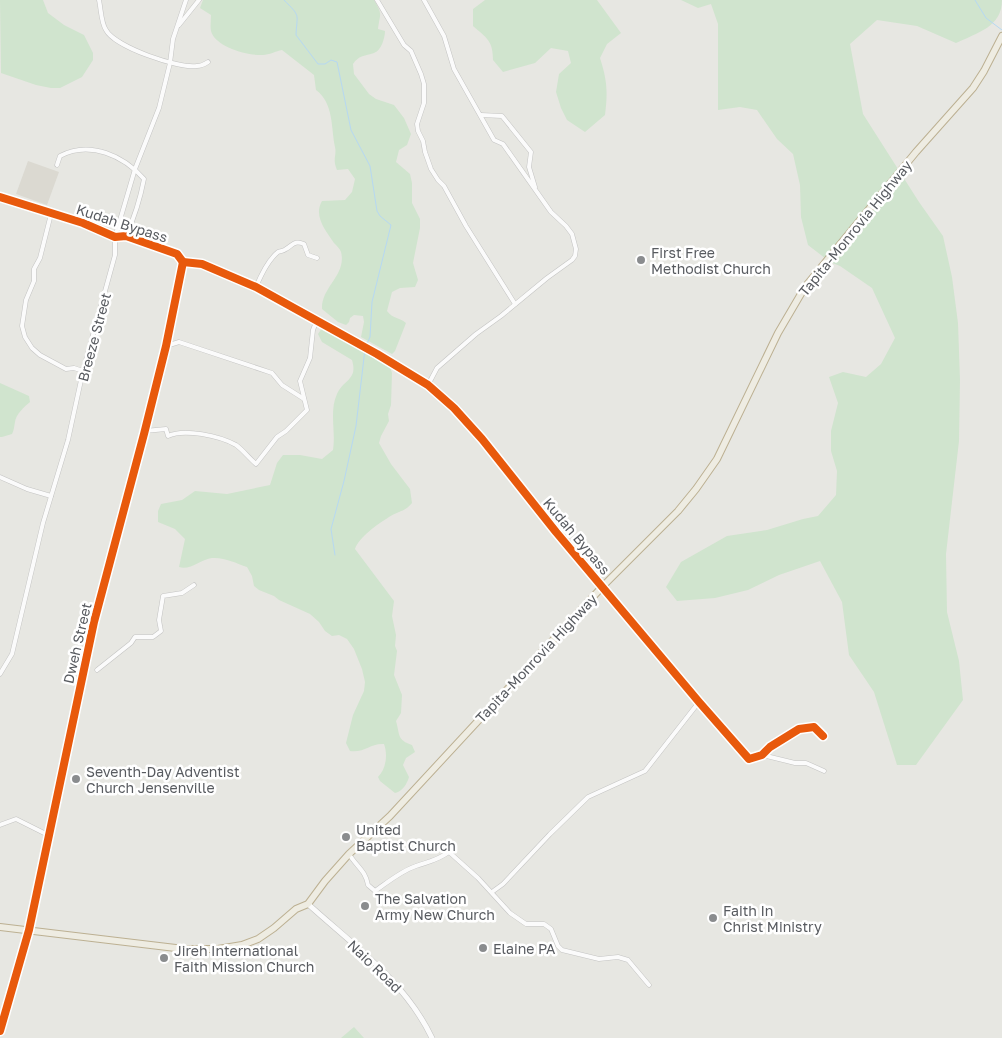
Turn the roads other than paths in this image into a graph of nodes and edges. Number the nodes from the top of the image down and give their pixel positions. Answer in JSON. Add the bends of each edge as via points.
{"nodes":[{"id":1,"x":99,"y":0,"type":"edge"},
{"id":2,"x":186,"y":0,"type":"edge"},
{"id":3,"x":199,"y":0,"type":"edge"},
{"id":4,"x":377,"y":0,"type":"edge"},
{"id":5,"x":424,"y":0,"type":"edge"},
{"id":6,"x":176,"y":30,"type":"junction"},
{"id":7,"x":1001,"y":38,"type":"edge"},
{"id":8,"x":208,"y":62,"type":"dead end"},
{"id":9,"x":170,"y":64,"type":"junction"},
{"id":10,"x":480,"y":115,"type":"junction"},
{"id":11,"x":57,"y":165,"type":"dead end"},
{"id":12,"x":135,"y":168,"type":"junction"},
{"id":13,"x":535,"y":189,"type":"junction"},
{"id":14,"x":0,"y":196,"type":"edge"},
{"id":15,"x":51,"y":214,"type":"junction"},
{"id":16,"x":126,"y":236,"type":"junction"},
{"id":17,"x":115,"y":237,"type":"junction"},
{"id":18,"x":317,"y":258,"type":"dead end"},
{"id":19,"x":183,"y":262,"type":"junction"},
{"id":20,"x":256,"y":286,"type":"junction"},
{"id":21,"x":515,"y":304,"type":"junction"},
{"id":22,"x":316,"y":322,"type":"junction"},
{"id":23,"x":166,"y":346,"type":"junction"},
{"id":24,"x":83,"y":371,"type":"junction"},
{"id":25,"x":428,"y":385,"type":"junction"},
{"id":26,"x":304,"y":399,"type":"junction"},
{"id":27,"x":145,"y":431,"type":"junction"},
{"id":28,"x":0,"y":477,"type":"edge"},
{"id":29,"x":52,"y":496,"type":"junction"},
{"id":30,"x":194,"y":585,"type":"dead end"},
{"id":31,"x":603,"y":586,"type":"junction"},
{"id":32,"x":97,"y":670,"type":"dead end"},
{"id":33,"x":0,"y":674,"type":"edge"},
{"id":34,"x":699,"y":702,"type":"junction"},
{"id":35,"x":823,"y":736,"type":"dead end"},
{"id":36,"x":762,"y":755,"type":"junction"},
{"id":37,"x":824,"y":771,"type":"dead end"},
{"id":38,"x":0,"y":825,"type":"edge"},
{"id":39,"x":48,"y":835,"type":"junction"},
{"id":40,"x":349,"y":854,"type":"junction"},
{"id":41,"x":492,"y":892,"type":"junction"},
{"id":42,"x":308,"y":904,"type":"junction"},
{"id":43,"x":0,"y":926,"type":"edge"},
{"id":44,"x":29,"y":930,"type":"junction"},
{"id":45,"x":649,"y":984,"type":"dead end"},
{"id":46,"x":0,"y":1031,"type":"edge"},
{"id":47,"x":432,"y":1038,"type":"edge"}],
"edges":[{"from":1,"to":9,"type":"street","via":[[106,30],[113,38],[139,53]]},
{"from":2,"to":6,"type":"street","name":"Breeze Street"},
{"from":3,"to":6,"type":"street"},
{"from":4,"to":21,"type":"street","via":[[411,51],[421,74],[424,102],[417,124],[431,169]]},
{"from":5,"to":10,"type":"street","via":[[444,36],[454,69]]},
{"from":6,"to":9,"type":"street","name":"Breeze Street"},
{"from":7,"to":31,"type":"highway","name":"Tapita-Monrovia Highway","via":[[973,88],[805,287],[778,333],[717,459],[696,490]]},
{"from":8,"to":9,"type":"street","via":[[196,67]]},
{"from":9,"to":12,"type":"street","name":"Breeze Street","via":[[158,108]]},
{"from":10,"to":13,"type":"street","via":[[494,140],[503,144]]},
{"from":10,"to":13,"type":"street","via":[[502,116],[527,145],[531,152],[529,167]]},
{"from":11,"to":12,"type":"street","via":[[60,156],[90,150],[122,159]]},
{"from":12,"to":16,"type":"street","via":[[144,179],[139,208]]},
{"from":12,"to":17,"type":"street","name":"Breeze Street"},
{"from":13,"to":21,"type":"street","via":[[572,234],[576,256]]},
{"from":14,"to":15,"type":"street","name":"Kudah Bypass"},
{"from":15,"to":17,"type":"street","name":"Kudah Bypass"},
{"from":15,"to":24,"type":"street","via":[[34,269],[22,326],[32,348],[40,355],[66,369]]},
{"from":16,"to":17,"type":"street","name":"Kudah Bypass"},
{"from":16,"to":19,"type":"street","name":"Kudah Bypass","via":[[177,254]]},
{"from":17,"to":24,"type":"street","name":"Breeze Street","via":[[115,255]]},
{"from":18,"to":20,"type":"street","via":[[308,255],[304,244],[292,243],[271,260]]},
{"from":19,"to":20,"type":"street","name":"Kudah Bypass","via":[[202,264]]},
{"from":19,"to":23,"type":"street","name":"Dweh Street"},
{"from":20,"to":22,"type":"street","name":"Kudah Bypass"},
{"from":21,"to":25,"type":"street","via":[[437,368]]},
{"from":22,"to":25,"type":"street","name":"Kudah Bypass"},
{"from":22,"to":26,"type":"street","via":[[310,358],[300,381]]},
{"from":23,"to":26,"type":"street","via":[[179,342],[272,373],[282,385]]},
{"from":23,"to":27,"type":"street","name":"Dweh Street"},
{"from":24,"to":29,"type":"street","name":"Breeze Street"},
{"from":25,"to":31,"type":"street","name":"Kudah Bypass","via":[[477,434]]},
{"from":26,"to":27,"type":"street","via":[[307,410],[277,437],[256,464],[226,441],[187,432],[168,436],[166,429]]},
{"from":27,"to":39,"type":"street","name":"Dweh Street","via":[[94,622]]},
{"from":28,"to":29,"type":"street"},
{"from":29,"to":33,"type":"street","name":"Breeze Street","via":[[30,572],[12,654]]},
{"from":30,"to":32,"type":"street","via":[[182,593],[163,596],[159,620],[161,632],[153,637],[135,637]]},
{"from":31,"to":34,"type":"street","name":"Kudah Bypass"},
{"from":31,"to":40,"type":"highway","name":"Tapita-Monrovia Highway","via":[[428,776]]},
{"from":34,"to":36,"type":"street","name":"Kudah Bypass","via":[[750,759]]},
{"from":34,"to":41,"type":"street","via":[[645,771],[588,797]]},
{"from":35,"to":36,"type":"street","via":[[814,727],[799,729]]},
{"from":36,"to":37,"type":"street","via":[[812,764]]},
{"from":38,"to":39,"type":"street","via":[[16,819]]},
{"from":39,"to":44,"type":"street","name":"Dweh Street"},
{"from":40,"to":41,"type":"street","via":[[367,875],[368,885],[375,891],[416,866],[436,861],[449,852]]},
{"from":40,"to":42,"type":"highway","name":"Tapita-Monrovia Highway"},
{"from":41,"to":45,"type":"street","via":[[510,913],[526,924],[544,924],[551,929],[562,950],[599,959],[618,957],[628,960]]},
{"from":42,"to":44,"type":"highway","name":"Tapita-Monrovia Highway","via":[[296,909],[258,939],[218,949],[184,949]]},
{"from":42,"to":47,"type":"street","name":"Naio Road","via":[[391,978],[419,1013]]},
{"from":43,"to":44,"type":"highway","name":"Tapita-Monrovia Highway"},
{"from":44,"to":46,"type":"street","name":"Dweh Street"}]}
